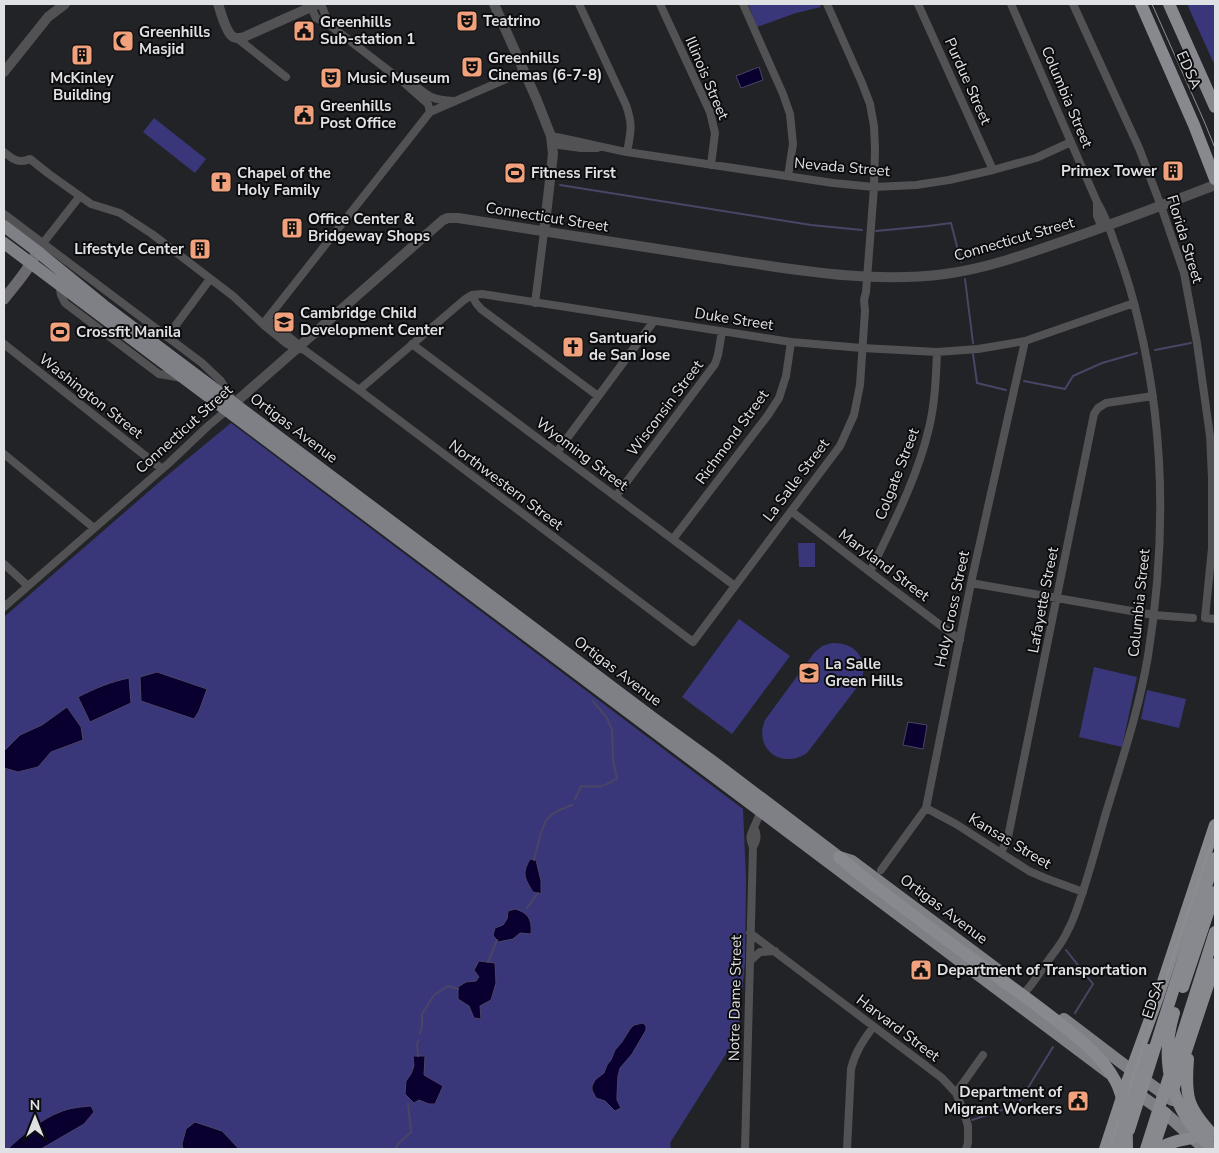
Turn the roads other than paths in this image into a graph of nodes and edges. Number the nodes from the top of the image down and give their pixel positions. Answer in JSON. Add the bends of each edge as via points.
{"nodes":[{"id":1,"x":65,"y":4,"type":"edge"},
{"id":2,"x":218,"y":4,"type":"edge"},
{"id":3,"x":494,"y":4,"type":"edge"},
{"id":4,"x":579,"y":4,"type":"edge"},
{"id":5,"x":660,"y":4,"type":"edge"},
{"id":6,"x":743,"y":4,"type":"edge"},
{"id":7,"x":827,"y":4,"type":"edge"},
{"id":8,"x":918,"y":4,"type":"edge"},
{"id":9,"x":1011,"y":4,"type":"edge"},
{"id":10,"x":1073,"y":4,"type":"edge"},
{"id":11,"x":1141,"y":4,"type":"edge"},
{"id":12,"x":1169,"y":4,"type":"edge"},
{"id":13,"x":317,"y":5,"type":"edge"},
{"id":14,"x":242,"y":37,"type":"junction"},
{"id":15,"x":525,"y":71,"type":"junction"},
{"id":16,"x":4,"y":72,"type":"edge"},
{"id":17,"x":286,"y":77,"type":"dead end"},
{"id":18,"x":407,"y":80,"type":"dead end"},
{"id":19,"x":456,"y":101,"type":"junction"},
{"id":20,"x":1215,"y":107,"type":"edge"},
{"id":21,"x":430,"y":112,"type":"junction"},
{"id":22,"x":552,"y":140,"type":"junction"},
{"id":23,"x":1072,"y":142,"type":"junction"},
{"id":24,"x":4,"y":152,"type":"edge"},
{"id":25,"x":627,"y":152,"type":"junction"},
{"id":26,"x":711,"y":165,"type":"junction"},
{"id":27,"x":994,"y":170,"type":"junction"},
{"id":28,"x":788,"y":176,"type":"junction"},
{"id":29,"x":1215,"y":178,"type":"edge"},
{"id":30,"x":1215,"y":185,"type":"edge"},
{"id":31,"x":874,"y":187,"type":"junction"},
{"id":32,"x":80,"y":196,"type":"junction"},
{"id":33,"x":1161,"y":206,"type":"junction"},
{"id":34,"x":4,"y":214,"type":"edge"},
{"id":35,"x":4,"y":226,"type":"edge"},
{"id":36,"x":1105,"y":227,"type":"junction"},
{"id":37,"x":544,"y":232,"type":"junction"},
{"id":38,"x":4,"y":243,"type":"edge"},
{"id":39,"x":40,"y":247,"type":"junction"},
{"id":40,"x":28,"y":262,"type":"junction"},
{"id":41,"x":868,"y":277,"type":"junction"},
{"id":42,"x":210,"y":279,"type":"junction"},
{"id":43,"x":4,"y":289,"type":"edge"},
{"id":44,"x":472,"y":294,"type":"junction"},
{"id":45,"x":4,"y":299,"type":"edge"},
{"id":46,"x":535,"y":303,"type":"junction"},
{"id":47,"x":1134,"y":303,"type":"junction"},
{"id":48,"x":265,"y":321,"type":"junction"},
{"id":49,"x":654,"y":321,"type":"junction"},
{"id":50,"x":722,"y":331,"type":"junction"},
{"id":51,"x":167,"y":337,"type":"junction"},
{"id":52,"x":1025,"y":341,"type":"junction"},
{"id":53,"x":791,"y":342,"type":"junction"},
{"id":54,"x":4,"y":344,"type":"edge"},
{"id":55,"x":412,"y":344,"type":"junction"},
{"id":56,"x":300,"y":348,"type":"junction"},
{"id":57,"x":862,"y":348,"type":"junction"},
{"id":58,"x":937,"y":352,"type":"junction"},
{"id":59,"x":359,"y":390,"type":"junction"},
{"id":60,"x":598,"y":396,"type":"junction"},
{"id":61,"x":1153,"y":396,"type":"junction"},
{"id":62,"x":231,"y":406,"type":"junction"},
{"id":63,"x":557,"y":452,"type":"junction"},
{"id":64,"x":4,"y":454,"type":"edge"},
{"id":65,"x":162,"y":469,"type":"junction"},
{"id":66,"x":616,"y":496,"type":"junction"},
{"id":67,"x":791,"y":511,"type":"junction"},
{"id":68,"x":94,"y":528,"type":"junction"},
{"id":69,"x":673,"y":539,"type":"junction"},
{"id":70,"x":4,"y":564,"type":"edge"},
{"id":71,"x":870,"y":572,"type":"junction"},
{"id":72,"x":971,"y":583,"type":"junction"},
{"id":73,"x":28,"y":586,"type":"junction"},
{"id":74,"x":735,"y":586,"type":"junction"},
{"id":75,"x":1057,"y":598,"type":"junction"},
{"id":76,"x":4,"y":607,"type":"edge"},
{"id":77,"x":1154,"y":614,"type":"junction"},
{"id":78,"x":1193,"y":618,"type":"dead end"},
{"id":79,"x":1215,"y":619,"type":"edge"},
{"id":80,"x":960,"y":640,"type":"junction"},
{"id":81,"x":693,"y":642,"type":"joint"},
{"id":82,"x":926,"y":808,"type":"junction"},
{"id":83,"x":761,"y":812,"type":"junction"},
{"id":84,"x":1215,"y":825,"type":"edge"},
{"id":85,"x":1215,"y":840,"type":"edge"},
{"id":86,"x":1001,"y":852,"type":"junction"},
{"id":87,"x":839,"y":857,"type":"junction"},
{"id":88,"x":1215,"y":858,"type":"edge"},
{"id":89,"x":881,"y":870,"type":"dead end"},
{"id":90,"x":1199,"y":881,"type":"junction"},
{"id":91,"x":1083,"y":892,"type":"junction"},
{"id":92,"x":1215,"y":892,"type":"edge"},
{"id":93,"x":1215,"y":932,"type":"edge"},
{"id":94,"x":750,"y":933,"type":"junction"},
{"id":95,"x":966,"y":946,"type":"junction"},
{"id":96,"x":775,"y":951,"type":"junction"},
{"id":97,"x":955,"y":958,"type":"junction"},
{"id":98,"x":983,"y":958,"type":"junction"},
{"id":99,"x":750,"y":961,"type":"junction"},
{"id":100,"x":1215,"y":964,"type":"edge"},
{"id":101,"x":973,"y":971,"type":"junction"},
{"id":102,"x":1026,"y":991,"type":"junction"},
{"id":103,"x":1160,"y":1013,"type":"junction"},
{"id":104,"x":1199,"y":1013,"type":"junction"},
{"id":105,"x":873,"y":1027,"type":"junction"},
{"id":106,"x":1189,"y":1042,"type":"junction"},
{"id":107,"x":983,"y":1055,"type":"dead end"},
{"id":108,"x":1101,"y":1068,"type":"junction"},
{"id":109,"x":1137,"y":1073,"type":"junction"},
{"id":110,"x":1131,"y":1089,"type":"junction"},
{"id":111,"x":956,"y":1093,"type":"junction"},
{"id":112,"x":1170,"y":1098,"type":"junction"},
{"id":113,"x":1122,"y":1109,"type":"junction"},
{"id":114,"x":1165,"y":1113,"type":"junction"},
{"id":115,"x":1200,"y":1124,"type":"junction"},
{"id":116,"x":1214,"y":1136,"type":"edge"},
{"id":117,"x":1191,"y":1137,"type":"junction"},
{"id":118,"x":745,"y":1149,"type":"edge"},
{"id":119,"x":847,"y":1149,"type":"edge"},
{"id":120,"x":966,"y":1149,"type":"edge"},
{"id":121,"x":1105,"y":1149,"type":"edge"},
{"id":122,"x":1112,"y":1149,"type":"edge"},
{"id":123,"x":1122,"y":1149,"type":"edge"},
{"id":124,"x":1127,"y":1149,"type":"edge"},
{"id":125,"x":1146,"y":1149,"type":"edge"},
{"id":126,"x":1153,"y":1149,"type":"edge"},
{"id":127,"x":1158,"y":1149,"type":"edge"},
{"id":128,"x":1205,"y":1149,"type":"edge"},
{"id":129,"x":1213,"y":1149,"type":"edge"}],
"edges":[{"from":1,"to":16,"type":"street","via":[[48,17]]},
{"from":2,"to":14,"type":"street","via":[[229,32],[232,36]]},
{"from":3,"to":15,"type":"street"},
{"from":4,"to":25,"type":"street","via":[[631,119]]},
{"from":5,"to":26,"type":"street","name":"Illinois Street","via":[[710,112],[716,133]]},
{"from":6,"to":28,"type":"street","via":[[790,114],[793,144]]},
{"from":7,"to":31,"type":"street","name":"La Salle Street","via":[[870,104],[874,126]]},
{"from":8,"to":27,"type":"street","name":"Purdue Street"},
{"from":9,"to":23,"type":"street","name":"Columbia Street"},
{"from":10,"to":33,"type":"street","name":"Florida Street","via":[[1139,148]]},
{"from":11,"to":29,"type":"highway","name":"EDSA"},
{"from":12,"to":20,"type":"highway","name":"EDSA"},
{"from":13,"to":14,"type":"street"},
{"from":13,"to":21,"type":"street","via":[[316,18],[327,23],[407,86],[428,104]]},
{"from":14,"to":17,"type":"street","via":[[253,51]]},
{"from":15,"to":19,"type":"street"},
{"from":15,"to":22,"type":"street"},
{"from":18,"to":19,"type":"street","via":[[430,98]]},
{"from":19,"to":21,"type":"street"},
{"from":21,"to":48,"type":"street"},
{"from":22,"to":25,"type":"street","name":"Nevada Street","via":[[582,142]]},
{"from":22,"to":37,"type":"street"},
{"from":23,"to":27,"type":"street","name":"Nevada Street","via":[[1036,158]]},
{"from":23,"to":36,"type":"street","name":"Columbia Street","via":[[1103,213]]},
{"from":24,"to":32,"type":"street","name":"Northwestern Street","via":[[20,162],[30,159]]},
{"from":25,"to":26,"type":"street","name":"Nevada Street"},
{"from":26,"to":28,"type":"street","name":"Nevada Street"},
{"from":27,"to":31,"type":"street","name":"Nevada Street","via":[[916,185]]},
{"from":28,"to":31,"type":"street","name":"Nevada Street"},
{"from":30,"to":33,"type":"street","name":"Connecticut Street"},
{"from":31,"to":41,"type":"street","name":"La Salle Street"},
{"from":32,"to":39,"type":"street"},
{"from":32,"to":42,"type":"street","name":"Northwestern Street","via":[[91,204],[126,216]]},
{"from":33,"to":36,"type":"street","name":"Connecticut Street"},
{"from":33,"to":79,"type":"street","name":"Florida Street","via":[[1184,273],[1210,436],[1212,548],[1205,618]]},
{"from":34,"to":39,"type":"street"},
{"from":35,"to":39,"type":"main road","name":"Ortigas Avenue"},
{"from":36,"to":41,"type":"street","name":"Connecticut Street","via":[[963,271],[913,277]]},
{"from":36,"to":47,"type":"street","name":"Columbia Street","via":[[1123,266]]},
{"from":37,"to":41,"type":"street","name":"Connecticut Street","via":[[804,271]]},
{"from":37,"to":46,"type":"street"},
{"from":37,"to":56,"type":"street","name":"Connecticut Street","via":[[458,218],[443,220]]},
{"from":38,"to":40,"type":"main road","name":"Ortigas Avenue"},
{"from":39,"to":40,"type":"main road"},
{"from":39,"to":51,"type":"street"},
{"from":39,"to":62,"type":"main road","name":"Ortigas Avenue","via":[[104,305]]},
{"from":40,"to":43,"type":"main road"},
{"from":40,"to":45,"type":"main road"},
{"from":40,"to":62,"type":"main road","name":"Ortigas Avenue","via":[[184,378]]},
{"from":41,"to":57,"type":"street","name":"La Salle Street"},
{"from":42,"to":48,"type":"street","name":"Northwestern Street"},
{"from":42,"to":51,"type":"street"},
{"from":44,"to":46,"type":"street","name":"Duke Street"},
{"from":44,"to":55,"type":"street"},
{"from":44,"to":60,"type":"street","via":[[482,309]]},
{"from":46,"to":49,"type":"street","name":"Duke Street"},
{"from":47,"to":52,"type":"street","name":"Duke Street"},
{"from":47,"to":61,"type":"street","name":"Columbia Street","via":[[1147,353]]},
{"from":48,"to":56,"type":"street","name":"Northwestern Street"},
{"from":49,"to":50,"type":"street","name":"Duke Street"},
{"from":49,"to":60,"type":"street"},
{"from":50,"to":53,"type":"street","name":"Duke Street"},
{"from":50,"to":66,"type":"street","name":"Wisconsin Street","via":[[715,364]]},
{"from":51,"to":62,"type":"street","via":[[221,381]]},
{"from":52,"to":58,"type":"street","name":"Duke Street"},
{"from":52,"to":72,"type":"street","name":"Holy Cross Street"},
{"from":53,"to":57,"type":"street","name":"Duke Street"},
{"from":53,"to":69,"type":"street","name":"Richmond Street","via":[[779,398]]},
{"from":54,"to":65,"type":"street","name":"Washington Street"},
{"from":55,"to":59,"type":"street"},
{"from":55,"to":63,"type":"street","name":"Wyoming Street"},
{"from":56,"to":59,"type":"street","name":"Northwestern Street"},
{"from":56,"to":62,"type":"street","name":"Connecticut Street"},
{"from":57,"to":58,"type":"street","name":"Duke Street"},
{"from":57,"to":67,"type":"street","name":"La Salle Street","via":[[854,415],[840,446]]},
{"from":58,"to":71,"type":"street","name":"Colgate Street","via":[[930,426],[922,455]]},
{"from":59,"to":81,"type":"street","name":"Northwestern Street"},
{"from":60,"to":63,"type":"street"},
{"from":61,"to":75,"type":"street","name":"Lafayette Street","via":[[1106,403],[1094,414]]},
{"from":61,"to":77,"type":"street","name":"Columbia Street","via":[[1159,444],[1160,501]]},
{"from":62,"to":65,"type":"street","name":"Connecticut Street"},
{"from":62,"to":83,"type":"main road","name":"Ortigas Avenue"},
{"from":62,"to":87,"type":"main road","name":"Ortigas Avenue"},
{"from":63,"to":66,"type":"street","name":"Wyoming Street"},
{"from":64,"to":68,"type":"street"},
{"from":65,"to":68,"type":"street","name":"Connecticut Street"},
{"from":66,"to":69,"type":"street","name":"Wyoming Street"},
{"from":67,"to":71,"type":"street","name":"Maryland Street"},
{"from":67,"to":74,"type":"street","name":"La Salle Street"},
{"from":68,"to":73,"type":"street","name":"Connecticut Street"},
{"from":69,"to":74,"type":"street","name":"Wyoming Street"},
{"from":70,"to":73,"type":"street"},
{"from":71,"to":80,"type":"street","name":"Maryland Street"},
{"from":72,"to":75,"type":"street"},
{"from":72,"to":80,"type":"street","name":"Holy Cross Street"},
{"from":73,"to":76,"type":"street","name":"Connecticut Street"},
{"from":74,"to":81,"type":"street","name":"La Salle Street"},
{"from":75,"to":77,"type":"street"},
{"from":75,"to":86,"type":"street","name":"Lafayette Street","via":[[1008,836]]},
{"from":77,"to":78,"type":"street"},
{"from":77,"to":91,"type":"street","name":"Columbia Street","via":[[1148,658],[1123,758]]},
{"from":80,"to":82,"type":"street","name":"Holy Cross Street"},
{"from":82,"to":86,"type":"street","name":"Kansas Street"},
{"from":82,"to":89,"type":"street","name":"Holy Cross Street"},
{"from":83,"to":94,"type":"street","name":"Notre Dame Street","via":[[750,832],[753,847]]},
{"from":83,"to":97,"type":"main road","name":"Ortigas Avenue"},
{"from":84,"to":90,"type":"highway"},
{"from":85,"to":90,"type":"highway"},
{"from":86,"to":91,"type":"street","name":"Kansas Street","via":[[1037,875]]},
{"from":87,"to":95,"type":"main road","name":"Ortigas Avenue","via":[[852,861]]},
{"from":87,"to":124,"type":"highway","bridge":true,"via":[[1022,994],[1094,1053],[1117,1083]]},
{"from":88,"to":123,"type":"highway","name":"EDSA","bridge":true},
{"from":90,"to":103,"type":"highway"},
{"from":90,"to":109,"type":"highway","via":[[1158,997]]},
{"from":91,"to":102,"type":"street","name":"Columbia Street","via":[[1068,930]]},
{"from":92,"to":129,"type":"highway","bridge":true,"via":[[1174,1014],[1168,1046],[1169,1074],[1180,1106],[1193,1129]]},
{"from":93,"to":125,"type":"highway","bridge":true},
{"from":94,"to":96,"type":"street","name":"Harvard Street"},
{"from":94,"to":99,"type":"street","name":"Notre Dame Street"},
{"from":95,"to":97,"type":"main road","via":[[969,956],[965,960]]},
{"from":95,"to":98,"type":"main road","name":"Ortigas Avenue"},
{"from":96,"to":99,"type":"street","via":[[760,952]]},
{"from":96,"to":105,"type":"street","name":"Harvard Street"},
{"from":97,"to":101,"type":"main road","name":"Ortigas Avenue"},
{"from":98,"to":101,"type":"main road","via":[[976,961]]},
{"from":98,"to":102,"type":"main road","name":"Ortigas Avenue"},
{"from":99,"to":118,"type":"street","name":"Notre Dame Street"},
{"from":100,"to":104,"type":"highway"},
{"from":101,"to":108,"type":"main road","name":"Ortigas Avenue"},
{"from":102,"to":109,"type":"main road","name":"Ortigas Avenue"},
{"from":103,"to":104,"type":"highway","via":[[1172,1022],[1182,1023]]},
{"from":103,"to":109,"type":"highway"},
{"from":104,"to":106,"type":"highway"},
{"from":105,"to":111,"type":"street","name":"Harvard Street","via":[[922,1062]]},
{"from":105,"to":119,"type":"street","via":[[854,1056],[851,1069]]},
{"from":106,"to":112,"type":"highway"},
{"from":106,"to":116,"type":"highway","via":[[1187,1079],[1190,1104]]},
{"from":107,"to":111,"type":"street"},
{"from":108,"to":110,"type":"main road","name":"Ortigas Avenue"},
{"from":108,"to":113,"type":"highway","via":[[1109,1077]]},
{"from":109,"to":110,"type":"highway"},
{"from":109,"to":112,"type":"main road","name":"Ortigas Avenue"},
{"from":110,"to":113,"type":"highway"},
{"from":110,"to":114,"type":"main road","name":"Ortigas Avenue"},
{"from":110,"to":122,"type":"highway"},
{"from":111,"to":120,"type":"street","name":"Harvard Street","via":[[968,1126]]},
{"from":112,"to":114,"type":"main road"},
{"from":112,"to":115,"type":"main road","name":"Ortigas Avenue"},
{"from":113,"to":121,"type":"highway"},
{"from":113,"to":122,"type":"highway"},
{"from":114,"to":117,"type":"main road","name":"Ortigas Avenue"},
{"from":114,"to":126,"type":"highway"},
{"from":115,"to":116,"type":"main road","name":"Ortigas Avenue"},
{"from":115,"to":117,"type":"main road","via":[[1194,1123],[1188,1130]]},
{"from":117,"to":127,"type":"highway","via":[[1175,1140]]},
{"from":117,"to":128,"type":"main road","name":"Ortigas Avenue"}]}
